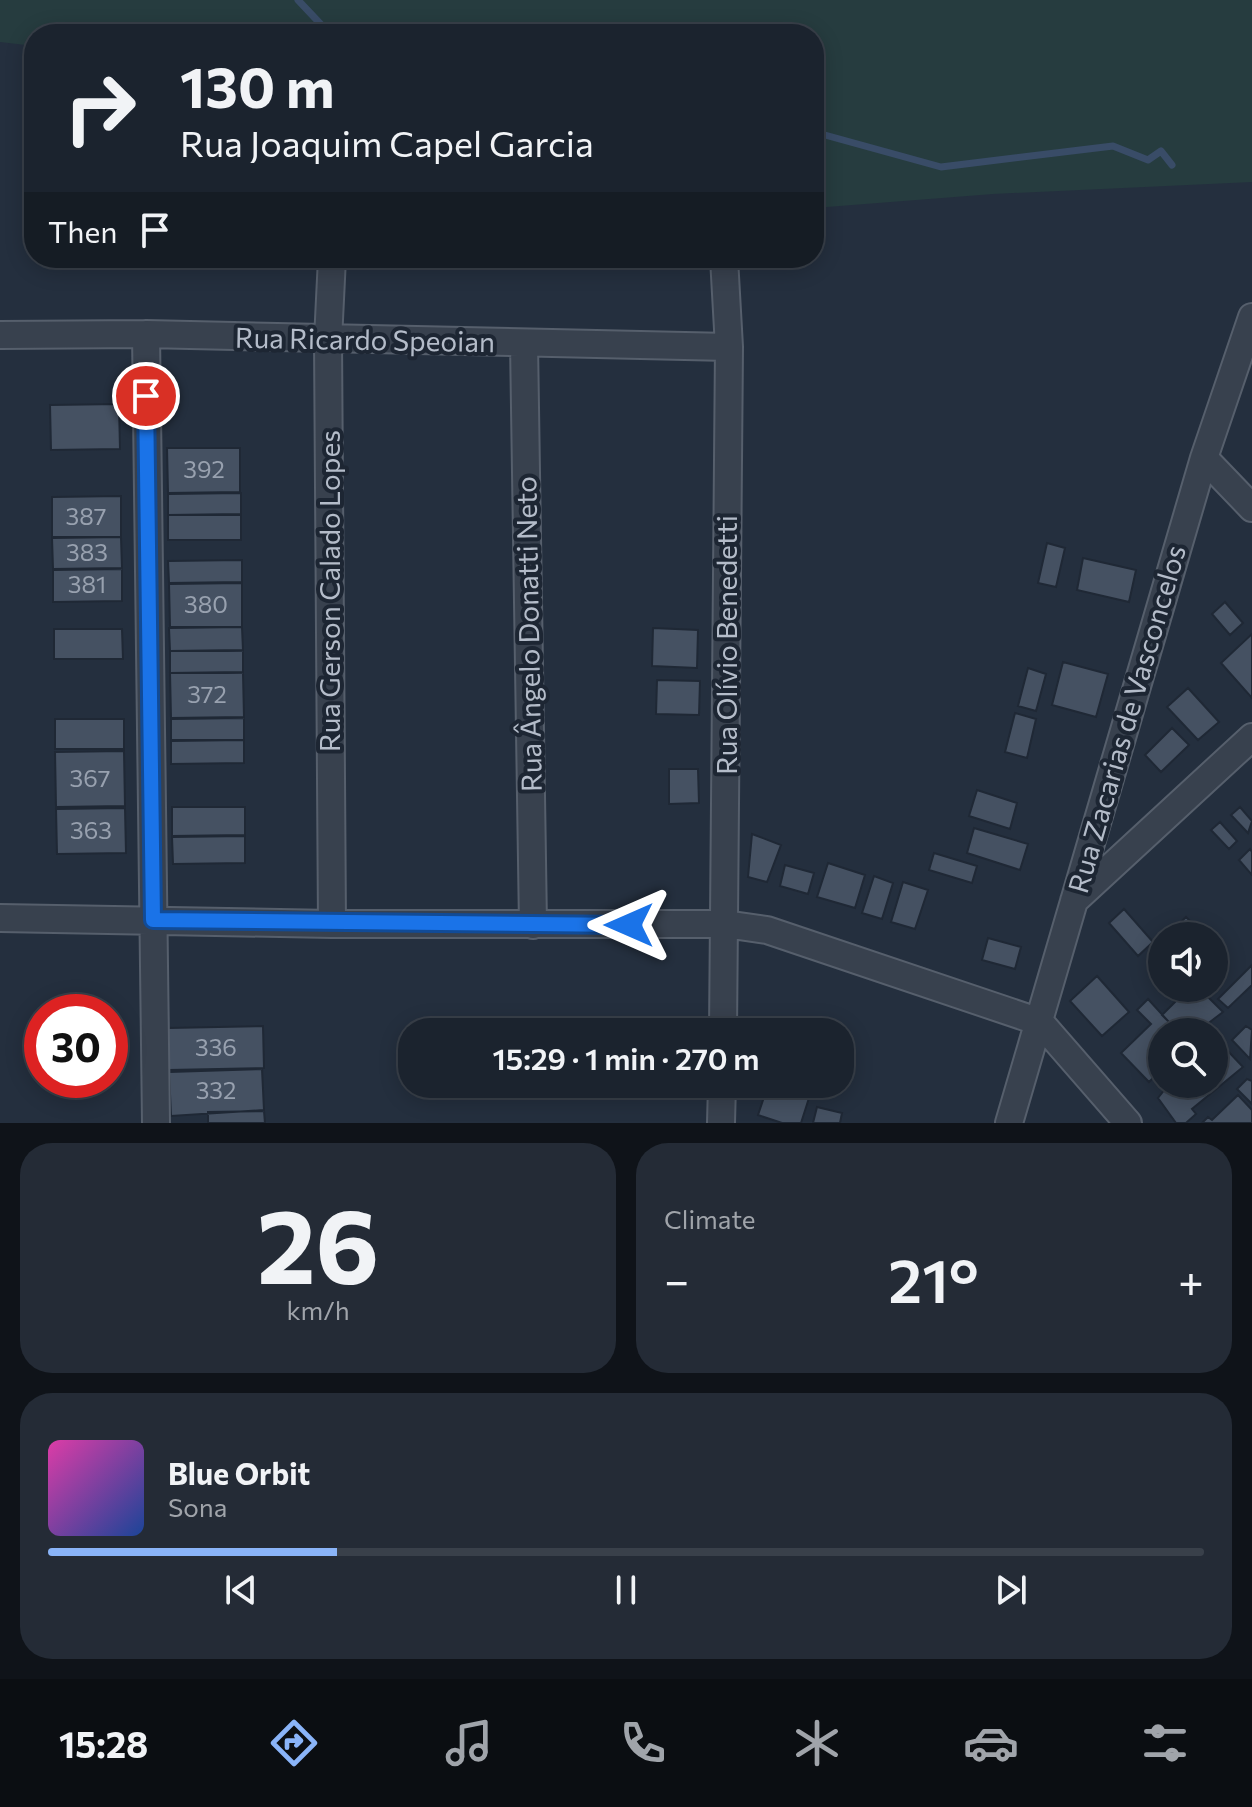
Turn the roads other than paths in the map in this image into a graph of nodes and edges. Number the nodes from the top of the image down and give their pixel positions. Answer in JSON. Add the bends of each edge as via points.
{"nodes":[{"id":1,"x":332,"y":268,"type":"edge"},
{"id":2,"x":725,"y":268,"type":"edge"},
{"id":3,"x":1252,"y":317,"type":"edge"},
{"id":4,"x":146,"y":334,"type":"junction"},
{"id":5,"x":0,"y":335,"type":"edge"},
{"id":6,"x":328,"y":340,"type":"junction"},
{"id":7,"x":524,"y":343,"type":"junction"},
{"id":8,"x":729,"y":347,"type":"junction"},
{"id":9,"x":1204,"y":458,"type":"junction"},
{"id":10,"x":1252,"y":508,"type":"edge"},
{"id":11,"x":1252,"y":737,"type":"edge"},
{"id":12,"x":1074,"y":901,"type":"junction"},
{"id":13,"x":0,"y":918,"type":"edge"},
{"id":14,"x":153,"y":920,"type":"junction"},
{"id":15,"x":332,"y":924,"type":"junction"},
{"id":16,"x":725,"y":924,"type":"junction"},
{"id":17,"x":533,"y":925,"type":"junction"},
{"id":18,"x":723,"y":1018,"type":"edge"},
{"id":19,"x":1040,"y":1022,"type":"junction"},
{"id":20,"x":722,"y":1098,"type":"edge"},
{"id":21,"x":156,"y":1123,"type":"edge"},
{"id":22,"x":721,"y":1123,"type":"edge"},
{"id":23,"x":1009,"y":1123,"type":"edge"},
{"id":24,"x":1128,"y":1123,"type":"edge"}],
"edges":[{"from":1,"to":6,"type":"street","name":"Rua Gerson Calado Lopes"},
{"from":2,"to":8,"type":"street","name":"Rua Olívio Benedetti"},
{"from":3,"to":9,"type":"street","name":"Rua Zacarias de Vasconcelos"},
{"from":4,"to":5,"type":"street","name":"Rua Ricardo Speoian"},
{"from":4,"to":6,"type":"street","name":"Rua Ricardo Speoian"},
{"from":4,"to":14,"type":"street"},
{"from":6,"to":7,"type":"street","name":"Rua Ricardo Speoian"},
{"from":6,"to":15,"type":"street","name":"Rua Gerson Calado Lopes"},
{"from":7,"to":8,"type":"street","name":"Rua Ricardo Speoian"},
{"from":7,"to":17,"type":"street","name":"Rua Ângelo Donatti Neto"},
{"from":8,"to":16,"type":"street","name":"Rua Olívio Benedetti"},
{"from":9,"to":10,"type":"street"},
{"from":9,"to":12,"type":"street","name":"Rua Zacarias de Vasconcelos"},
{"from":11,"to":12,"type":"street"},
{"from":12,"to":19,"type":"street","name":"Rua Zacarias de Vasconcelos"},
{"from":13,"to":14,"type":"street"},
{"from":14,"to":15,"type":"street"},
{"from":14,"to":21,"type":"street"},
{"from":15,"to":17,"type":"street"},
{"from":16,"to":17,"type":"street"},
{"from":16,"to":18,"type":"street","name":"Rua Olívio Benedetti"},
{"from":16,"to":19,"type":"street","via":[[767,930]]},
{"from":19,"to":23,"type":"street","name":"Rua Zacarias de Vasconcelos"},
{"from":19,"to":24,"type":"street"},
{"from":20,"to":22,"type":"street"}]}
